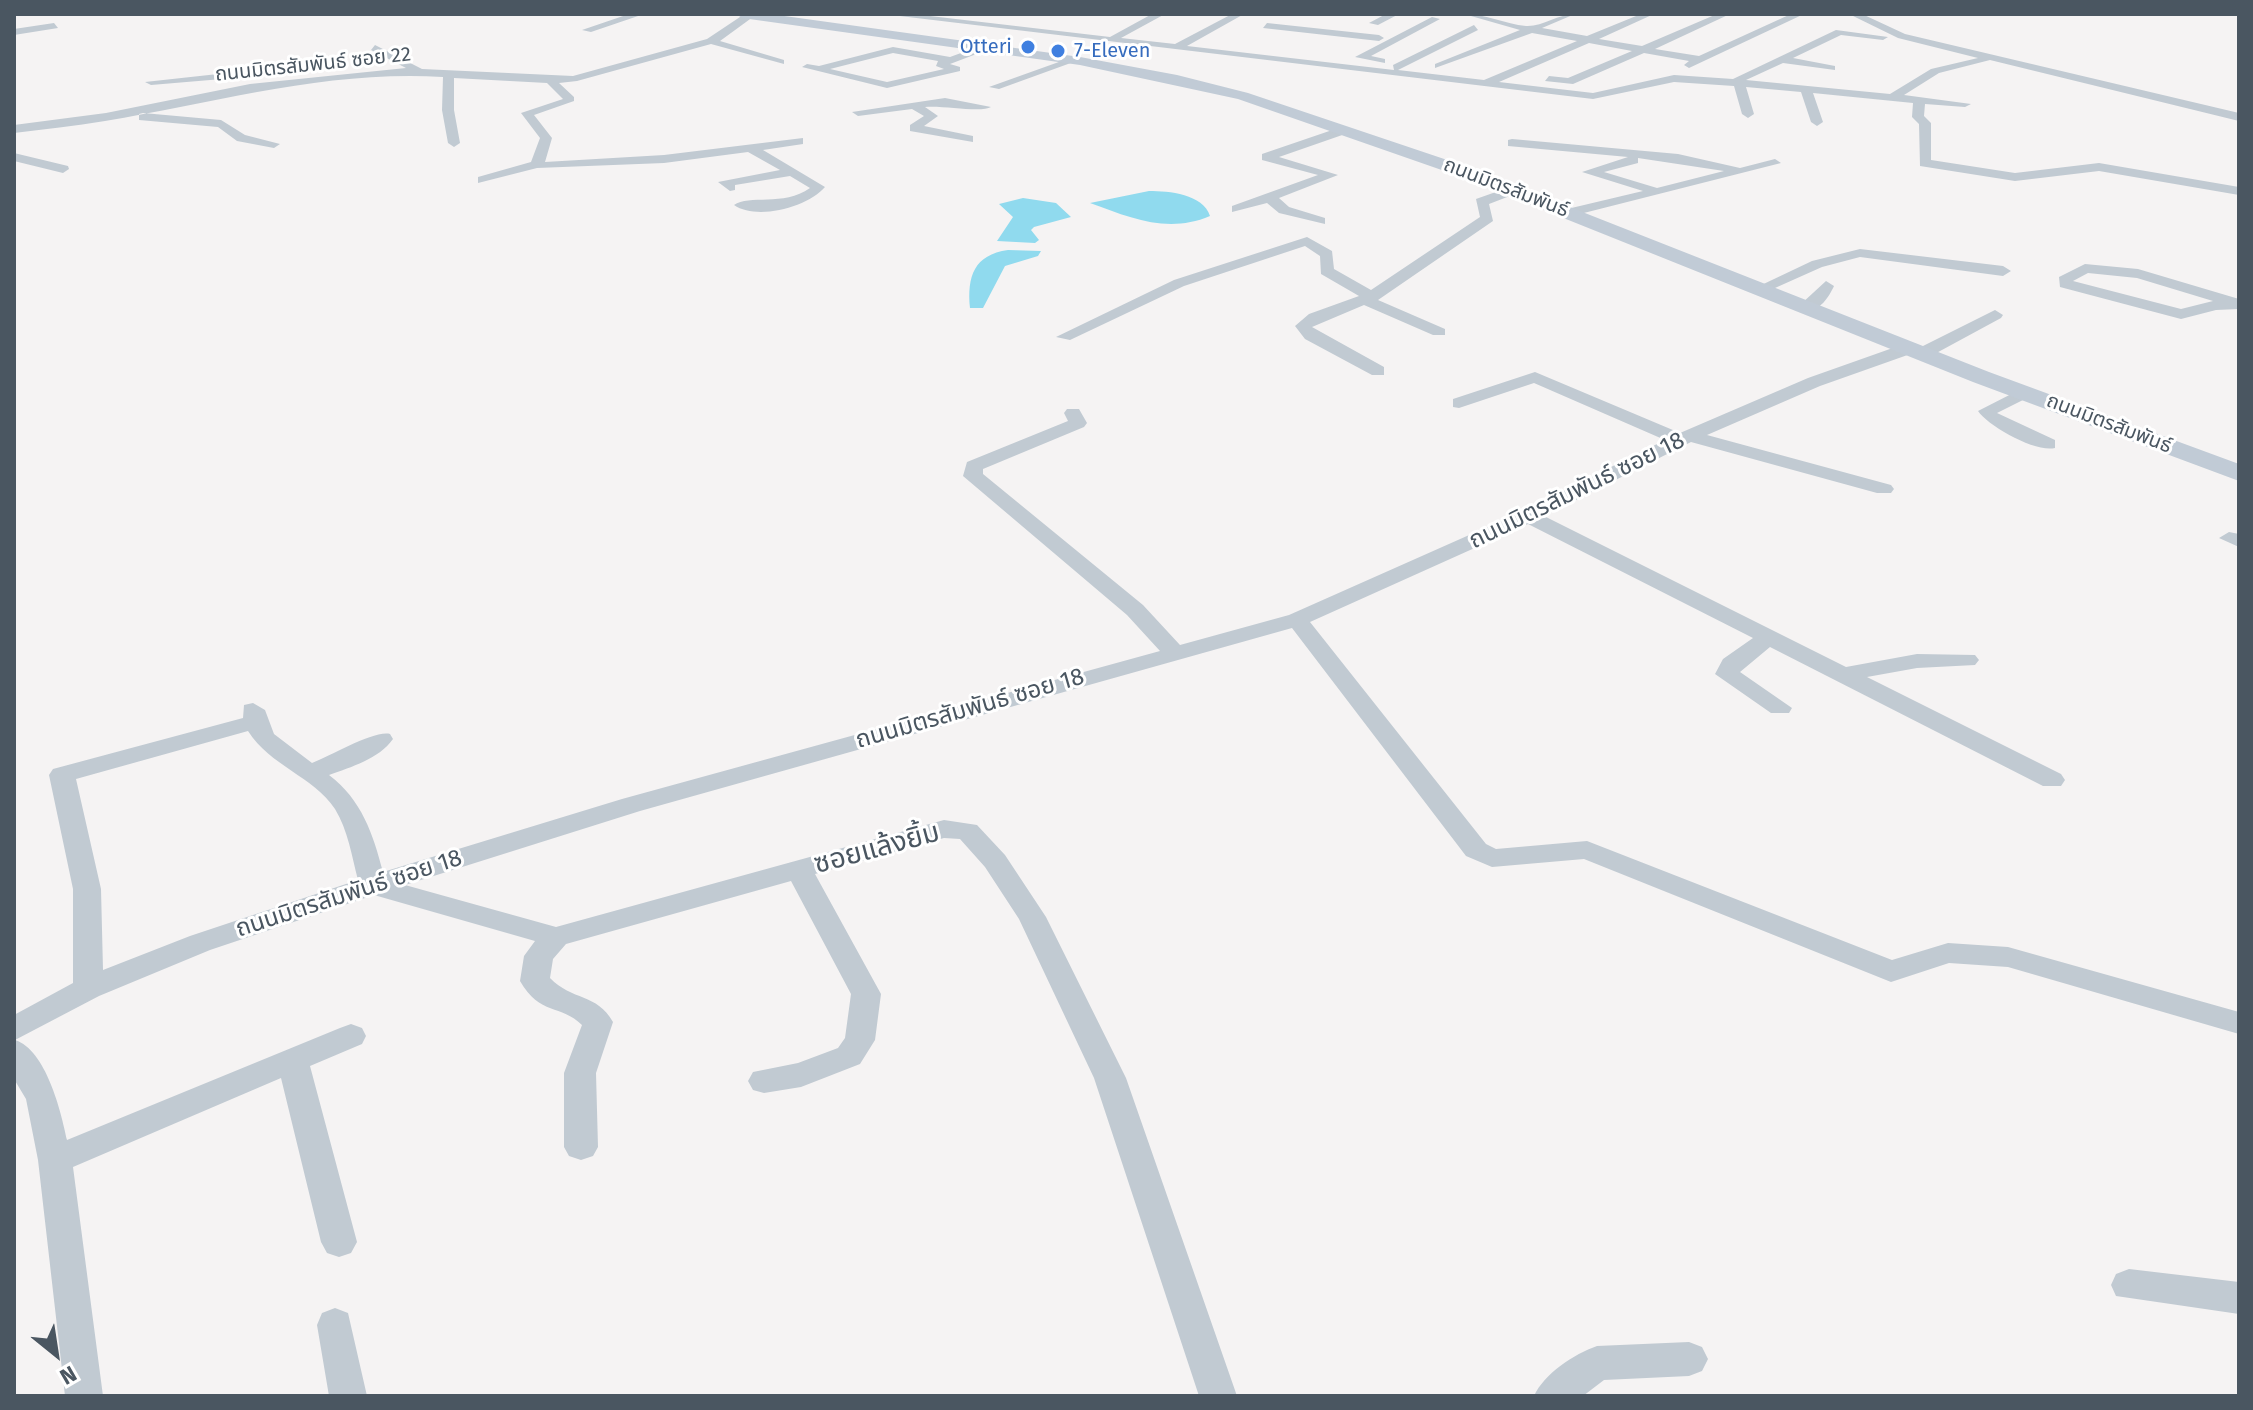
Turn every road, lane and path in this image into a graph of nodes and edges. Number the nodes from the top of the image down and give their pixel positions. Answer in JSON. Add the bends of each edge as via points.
{"nodes":[{"id":1,"x":639,"y":14,"type":"edge"},
{"id":2,"x":742,"y":14,"type":"edge"},
{"id":3,"x":750,"y":14,"type":"edge"},
{"id":4,"x":888,"y":14,"type":"edge"},
{"id":5,"x":990,"y":14,"type":"edge"},
{"id":6,"x":1160,"y":14,"type":"edge"},
{"id":7,"x":1239,"y":14,"type":"edge"},
{"id":8,"x":1397,"y":14,"type":"edge"},
{"id":9,"x":1469,"y":14,"type":"edge"},
{"id":10,"x":1570,"y":14,"type":"edge"},
{"id":11,"x":1649,"y":14,"type":"edge"},
{"id":12,"x":1725,"y":14,"type":"edge"},
{"id":13,"x":1799,"y":14,"type":"edge"},
{"id":14,"x":1854,"y":14,"type":"edge"},
{"id":15,"x":908,"y":15,"type":"edge"},
{"id":16,"x":1044,"y":19,"type":"dead end"},
{"id":17,"x":1301,"y":21,"type":"dead end"},
{"id":18,"x":1359,"y":21,"type":"dead end"},
{"id":19,"x":1446,"y":21,"type":"junction"},
{"id":20,"x":1374,"y":23,"type":"junction"},
{"id":21,"x":54,"y":26,"type":"dead end"},
{"id":22,"x":1267,"y":26,"type":"dead end"},
{"id":23,"x":1030,"y":28,"type":"junction"},
{"id":24,"x":1289,"y":28,"type":"junction"},
{"id":25,"x":1414,"y":29,"type":"junction"},
{"id":26,"x":1529,"y":29,"type":"junction"},
{"id":27,"x":587,"y":30,"type":"dead end"},
{"id":28,"x":1316,"y":31,"type":"junction"},
{"id":29,"x":886,"y":35,"type":"junction"},
{"id":30,"x":17,"y":36,"type":"edge"},
{"id":31,"x":1114,"y":37,"type":"junction"},
{"id":32,"x":1883,"y":37,"type":"dead end"},
{"id":33,"x":1379,"y":38,"type":"dead end"},
{"id":34,"x":1586,"y":39,"type":"junction"},
{"id":35,"x":1824,"y":39,"type":"junction"},
{"id":36,"x":711,"y":41,"type":"junction"},
{"id":37,"x":858,"y":42,"type":"dead end"},
{"id":38,"x":1013,"y":44,"type":"junction"},
{"id":39,"x":1296,"y":44,"type":"dead end"},
{"id":40,"x":1179,"y":46,"type":"junction"},
{"id":41,"x":1870,"y":47,"type":"dead end"},
{"id":42,"x":375,"y":48,"type":"dead end"},
{"id":43,"x":983,"y":48,"type":"junction"},
{"id":44,"x":1644,"y":49,"type":"junction"},
{"id":45,"x":1804,"y":49,"type":"junction"},
{"id":46,"x":1820,"y":52,"type":"dead end"},
{"id":47,"x":814,"y":53,"type":"dead end"},
{"id":48,"x":1074,"y":55,"type":"junction"},
{"id":49,"x":799,"y":56,"type":"dead end"},
{"id":50,"x":934,"y":57,"type":"junction"},
{"id":51,"x":1146,"y":57,"type":"dead end"},
{"id":52,"x":1360,"y":57,"type":"junction"},
{"id":53,"x":1991,"y":58,"type":"junction"},
{"id":54,"x":951,"y":60,"type":"junction"},
{"id":55,"x":1701,"y":60,"type":"junction"},
{"id":56,"x":1785,"y":60,"type":"junction"},
{"id":57,"x":780,"y":62,"type":"dead end"},
{"id":58,"x":908,"y":64,"type":"dead end"},
{"id":59,"x":1344,"y":65,"type":"junction"},
{"id":60,"x":1831,"y":68,"type":"dead end"},
{"id":61,"x":882,"y":70,"type":"dead end"},
{"id":62,"x":420,"y":71,"type":"junction"},
{"id":63,"x":1763,"y":71,"type":"junction"},
{"id":64,"x":449,"y":73,"type":"junction"},
{"id":65,"x":1503,"y":74,"type":"junction"},
{"id":66,"x":1671,"y":74,"type":"dead end"},
{"id":67,"x":855,"y":76,"type":"junction"},
{"id":68,"x":218,"y":77,"type":"dead end"},
{"id":69,"x":551,"y":81,"type":"junction"},
{"id":70,"x":1744,"y":81,"type":"junction"},
{"id":71,"x":1485,"y":83,"type":"junction"},
{"id":72,"x":1807,"y":83,"type":"junction"},
{"id":73,"x":894,"y":85,"type":"junction"},
{"id":74,"x":995,"y":87,"type":"dead end"},
{"id":75,"x":1457,"y":93,"type":"dead end"},
{"id":76,"x":1893,"y":97,"type":"junction"},
{"id":77,"x":1919,"y":101,"type":"junction"},
{"id":78,"x":1002,"y":102,"type":"dead end"},
{"id":79,"x":919,"y":104,"type":"junction"},
{"id":80,"x":1965,"y":104,"type":"dead end"},
{"id":81,"x":139,"y":110,"type":"junction"},
{"id":82,"x":858,"y":112,"type":"dead end"},
{"id":83,"x":966,"y":113,"type":"dead end"},
{"id":84,"x":985,"y":113,"type":"junction"},
{"id":85,"x":1748,"y":114,"type":"dead end"},
{"id":86,"x":932,"y":116,"type":"junction"},
{"id":87,"x":106,"y":117,"type":"junction"},
{"id":88,"x":2239,"y":117,"type":"edge"},
{"id":89,"x":1817,"y":122,"type":"dead end"},
{"id":90,"x":14,"y":129,"type":"edge"},
{"id":91,"x":1344,"y":130,"type":"junction"},
{"id":92,"x":969,"y":139,"type":"dead end"},
{"id":93,"x":799,"y":141,"type":"dead end"},
{"id":94,"x":454,"y":143,"type":"dead end"},
{"id":95,"x":1512,"y":143,"type":"dead end"},
{"id":96,"x":274,"y":144,"type":"dead end"},
{"id":97,"x":751,"y":148,"type":"junction"},
{"id":98,"x":1653,"y":155,"type":"junction"},
{"id":99,"x":14,"y":157,"type":"edge"},
{"id":100,"x":1775,"y":163,"type":"dead end"},
{"id":101,"x":538,"y":164,"type":"junction"},
{"id":102,"x":63,"y":169,"type":"dead end"},
{"id":103,"x":1735,"y":170,"type":"junction"},
{"id":104,"x":794,"y":172,"type":"junction"},
{"id":105,"x":483,"y":180,"type":"dead end"},
{"id":106,"x":730,"y":187,"type":"dead end"},
{"id":107,"x":1653,"y":190,"type":"junction"},
{"id":108,"x":1510,"y":191,"type":"junction"},
{"id":109,"x":2239,"y":191,"type":"edge"},
{"id":110,"x":1270,"y":198,"type":"junction"},
{"id":111,"x":741,"y":205,"type":"dead end"},
{"id":112,"x":1237,"y":209,"type":"dead end"},
{"id":113,"x":1568,"y":213,"type":"junction"},
{"id":114,"x":1320,"y":221,"type":"dead end"},
{"id":115,"x":2003,"y":271,"type":"dead end"},
{"id":116,"x":1826,"y":286,"type":"dead end"},
{"id":117,"x":1761,"y":289,"type":"junction"},
{"id":118,"x":1369,"y":299,"type":"junction"},
{"id":119,"x":2239,"y":304,"type":"edge"},
{"id":120,"x":1807,"y":307,"type":"junction"},
{"id":121,"x":1995,"y":315,"type":"dead end"},
{"id":122,"x":1439,"y":332,"type":"dead end"},
{"id":123,"x":1064,"y":337,"type":"dead end"},
{"id":124,"x":1916,"y":350,"type":"junction"},
{"id":125,"x":1378,"y":371,"type":"dead end"},
{"id":126,"x":2025,"y":392,"type":"junction"},
{"id":127,"x":1459,"y":403,"type":"dead end"},
{"id":128,"x":1073,"y":413,"type":"dead end"},
{"id":129,"x":1685,"y":438,"type":"junction"},
{"id":130,"x":2048,"y":444,"type":"dead end"},
{"id":131,"x":2239,"y":473,"type":"edge"},
{"id":132,"x":1884,"y":489,"type":"dead end"},
{"id":133,"x":1528,"y":516,"type":"junction"},
{"id":134,"x":1297,"y":620,"type":"junction"},
{"id":135,"x":1768,"y":638,"type":"junction"},
{"id":136,"x":1175,"y":653,"type":"junction"},
{"id":137,"x":1967,"y":660,"type":"dead end"},
{"id":138,"x":1842,"y":675,"type":"junction"},
{"id":139,"x":1780,"y":708,"type":"dead end"},
{"id":140,"x":381,"y":739,"type":"dead end"},
{"id":141,"x":308,"y":774,"type":"junction"},
{"id":142,"x":2052,"y":780,"type":"dead end"},
{"id":143,"x":799,"y":869,"type":"junction"},
{"id":144,"x":373,"y":885,"type":"junction"},
{"id":145,"x":556,"y":937,"type":"junction"},
{"id":146,"x":88,"y":988,"type":"junction"},
{"id":147,"x":2239,"y":1023,"type":"edge"},
{"id":148,"x":14,"y":1029,"type":"edge"},
{"id":149,"x":351,"y":1036,"type":"dead end"},
{"id":150,"x":14,"y":1052,"type":"edge"},
{"id":151,"x":292,"y":1058,"type":"junction"},
{"id":152,"x":764,"y":1081,"type":"dead end"},
{"id":153,"x":581,"y":1147,"type":"dead end"},
{"id":154,"x":55,"y":1160,"type":"junction"},
{"id":155,"x":339,"y":1242,"type":"dead end"},
{"id":156,"x":2129,"y":1285,"type":"dead end"},
{"id":157,"x":2239,"y":1298,"type":"edge"},
{"id":158,"x":335,"y":1325,"type":"dead end"},
{"id":159,"x":1689,"y":1359,"type":"dead end"},
{"id":160,"x":84,"y":1396,"type":"edge"},
{"id":161,"x":348,"y":1396,"type":"edge"},
{"id":162,"x":1218,"y":1396,"type":"edge"},
{"id":163,"x":1553,"y":1396,"type":"edge"}],
"edges":[{"from":1,"to":27,"type":"street"},
{"from":2,"to":3,"type":"street","name":"ถนนมิตรสัมพันธ์"},
{"from":3,"to":29,"type":"street","name":"ถนนมิตรสัมพันธ์"},
{"from":3,"to":36,"type":"street","name":"ถนนมิตรสัมพันธ์ ซอย 22"},
{"from":4,"to":15,"type":"street"},
{"from":5,"to":16,"type":"street"},
{"from":6,"to":31,"type":"street"},
{"from":7,"to":40,"type":"street"},
{"from":8,"to":19,"type":"street"},
{"from":8,"to":20,"type":"street"},
{"from":9,"to":26,"type":"street"},
{"from":10,"to":26,"type":"street"},
{"from":11,"to":34,"type":"street"},
{"from":12,"to":44,"type":"street"},
{"from":13,"to":55,"type":"street"},
{"from":14,"to":53,"type":"street","via":[[1902,36]]},
{"from":15,"to":23,"type":"street"},
{"from":17,"to":24,"type":"street"},
{"from":18,"to":20,"type":"street"},
{"from":19,"to":25,"type":"street"},
{"from":19,"to":52,"type":"street","via":[[1474,28],[1400,66]]},
{"from":20,"to":25,"type":"street"},
{"from":21,"to":30,"type":"street"},
{"from":22,"to":24,"type":"street"},
{"from":23,"to":31,"type":"street"},
{"from":23,"to":38,"type":"street"},
{"from":24,"to":28,"type":"street"},
{"from":25,"to":52,"type":"street"},
{"from":26,"to":34,"type":"street"},
{"from":26,"to":65,"type":"street","via":[[1439,66]]},
{"from":28,"to":33,"type":"street"},
{"from":28,"to":39,"type":"street"},
{"from":29,"to":37,"type":"street"},
{"from":29,"to":43,"type":"street","name":"ถนนมิตรสัมพันธ์"},
{"from":31,"to":40,"type":"street"},
{"from":31,"to":48,"type":"street"},
{"from":32,"to":35,"type":"street","via":[[1846,31]]},
{"from":34,"to":44,"type":"street"},
{"from":34,"to":65,"type":"street"},
{"from":35,"to":41,"type":"street"},
{"from":35,"to":45,"type":"street"},
{"from":36,"to":57,"type":"street"},
{"from":36,"to":69,"type":"street","name":"ถนนมิตรสัมพันธ์ ซอย 22","via":[[589,76]]},
{"from":38,"to":43,"type":"street","name":"ถนนมิตรสัมพันธ์"},
{"from":38,"to":48,"type":"street","name":"ถนนมิตรสัมพันธ์"},
{"from":38,"to":48,"type":"street"},
{"from":40,"to":59,"type":"street"},
{"from":42,"to":62,"type":"street"},
{"from":43,"to":54,"type":"street"},
{"from":44,"to":55,"type":"street"},
{"from":44,"to":65,"type":"street","via":[[1569,82]]},
{"from":45,"to":46,"type":"street"},
{"from":45,"to":56,"type":"street"},
{"from":47,"to":49,"type":"street"},
{"from":48,"to":51,"type":"street"},
{"from":48,"to":74,"type":"street"},
{"from":48,"to":91,"type":"street","name":"ถนนมิตรสัมพันธ์","via":[[1198,83]]},
{"from":50,"to":54,"type":"street"},
{"from":50,"to":58,"type":"street"},
{"from":50,"to":67,"type":"street","via":[[893,50],[812,68]]},
{"from":52,"to":59,"type":"street"},
{"from":53,"to":76,"type":"street","via":[[1935,71]]},
{"from":53,"to":88,"type":"street"},
{"from":54,"to":73,"type":"street","via":[[940,64],[956,69]]},
{"from":55,"to":66,"type":"street"},
{"from":56,"to":60,"type":"street"},
{"from":56,"to":63,"type":"street"},
{"from":59,"to":71,"type":"street"},
{"from":61,"to":67,"type":"street"},
{"from":62,"to":64,"type":"street","name":"ถนนมิตรสัมพันธ์ ซอย 22"},
{"from":62,"to":81,"type":"street","name":"ถนนมิตรสัมพันธ์ ซอย 22","via":[[250,87]]},
{"from":63,"to":70,"type":"street"},
{"from":63,"to":72,"type":"street"},
{"from":64,"to":69,"type":"street","name":"ถนนมิตรสัมพันธ์ ซอย 22"},
{"from":64,"to":94,"type":"street"},
{"from":65,"to":71,"type":"street"},
{"from":67,"to":73,"type":"street"},
{"from":68,"to":81,"type":"street","via":[[154,78]]},
{"from":69,"to":101,"type":"street","via":[[570,99],[527,113],[547,142]]},
{"from":70,"to":71,"type":"street","via":[[1663,78],[1608,96]]},
{"from":70,"to":72,"type":"street"},
{"from":70,"to":85,"type":"street"},
{"from":71,"to":75,"type":"street"},
{"from":72,"to":76,"type":"street","via":[[1876,100]]},
{"from":72,"to":89,"type":"street"},
{"from":73,"to":79,"type":"street"},
{"from":76,"to":77,"type":"street"},
{"from":77,"to":80,"type":"street"},
{"from":77,"to":109,"type":"street","via":[[1925,163],[2015,177],[2099,167]]},
{"from":78,"to":84,"type":"street"},
{"from":79,"to":82,"type":"street"},
{"from":79,"to":84,"type":"street","via":[[956,101]]},
{"from":79,"to":86,"type":"street"},
{"from":81,"to":87,"type":"street","name":"ถนนมิตรสัมพันธ์ ซอย 22"},
{"from":83,"to":84,"type":"street"},
{"from":84,"to":86,"type":"street"},
{"from":86,"to":92,"type":"street","via":[[914,128]]},
{"from":87,"to":90,"type":"street","name":"ถนนมิตรสัมพันธ์ ซอย 22"},
{"from":87,"to":96,"type":"street","via":[[221,124],[241,138]]},
{"from":91,"to":108,"type":"street","name":"ถนนมิตรสัมพันธ์"},
{"from":91,"to":110,"type":"street","via":[[1266,157],[1331,175]]},
{"from":93,"to":97,"type":"street"},
{"from":95,"to":98,"type":"street"},
{"from":97,"to":101,"type":"street","via":[[636,161]]},
{"from":97,"to":104,"type":"street"},
{"from":98,"to":103,"type":"street"},
{"from":98,"to":107,"type":"street","via":[[1589,172]]},
{"from":99,"to":102,"type":"street"},
{"from":100,"to":103,"type":"street"},
{"from":101,"to":105,"type":"street"},
{"from":103,"to":107,"type":"street"},
{"from":104,"to":106,"type":"street","via":[[725,182]]},
{"from":104,"to":111,"type":"street","via":[[817,189],[779,204]]},
{"from":107,"to":113,"type":"street"},
{"from":108,"to":113,"type":"street","name":"ถนนมิตรสัมพันธ์"},
{"from":108,"to":118,"type":"street","via":[[1481,202],[1488,218]]},
{"from":110,"to":112,"type":"street"},
{"from":110,"to":114,"type":"street","via":[[1284,210]]},
{"from":113,"to":117,"type":"street","name":"ถนนมิตรสัมพันธ์"},
{"from":115,"to":117,"type":"street","via":[[1860,253],[1817,264]]},
{"from":116,"to":120,"type":"street"},
{"from":117,"to":120,"type":"street","name":"ถนนมิตรสัมพันธ์"},
{"from":118,"to":122,"type":"street"},
{"from":118,"to":123,"type":"street","via":[[1326,271],[1327,254],[1307,241],[1179,283]]},
{"from":118,"to":125,"type":"street","via":[[1303,326],[1311,336]]},
{"from":119,"to":119,"type":"street","via":[[2172,313],[2064,280],[2081,269],[2128,272]]},
{"from":120,"to":124,"type":"street","name":"ถนนมิตรสัมพันธ์"},
{"from":121,"to":124,"type":"street","name":"ถนนมิตรสัมพันธ์ ซอย 18"},
{"from":124,"to":126,"type":"street","name":"ถนนมิตรสัมพันธ์"},
{"from":124,"to":129,"type":"street","name":"ถนนมิตรสัมพันธ์ ซอย 18","via":[[1814,382]]},
{"from":126,"to":130,"type":"street","via":[[1987,411],[1993,420]]},
{"from":126,"to":131,"type":"street","name":"ถนนมิตรสัมพันธ์"},
{"from":127,"to":129,"type":"street","via":[[1535,377]]},
{"from":128,"to":136,"type":"street","via":[[1078,423],[974,466],[973,476],[1135,610]]},
{"from":129,"to":132,"type":"street"},
{"from":129,"to":133,"type":"street","name":"ถนนมิตรสัมพันธ์ ซอย 18"},
{"from":133,"to":134,"type":"street","name":"ถนนมิตรสัมพันธ์ ซอย 18"},
{"from":133,"to":135,"type":"street"},
{"from":134,"to":136,"type":"street","name":"ถนนมิตรสัมพันธ์ ซอย 18"},
{"from":134,"to":147,"type":"street","via":[[1476,850],[1492,858],[1587,850],[1891,971],[1948,953],[2008,957]]},
{"from":135,"to":138,"type":"street"},
{"from":135,"to":139,"type":"street","via":[[1731,664],[1727,674]]},
{"from":136,"to":144,"type":"street","name":"ถนนมิตรสัมพันธ์ ซอย 18","via":[[631,805]]},
{"from":137,"to":138,"type":"street","via":[[1917,661]]},
{"from":138,"to":142,"type":"street"},
{"from":140,"to":141,"type":"street","via":[[355,756]]},
{"from":141,"to":144,"type":"street","via":[[342,799],[356,824]]},
{"from":141,"to":146,"type":"street","via":[[268,740],[253,716],[62,775],[87,889]]},
{"from":143,"to":145,"type":"street","name":"ซอยแล้งยิ้ม"},
{"from":143,"to":152,"type":"street","via":[[866,994],[860,1040],[849,1056],[801,1075]]},
{"from":143,"to":162,"type":"street","name":"ซอยแล้งยิ้ม","via":[[944,829],[968,831],[995,861],[1032,917],[1110,1078]]},
{"from":144,"to":145,"type":"street"},
{"from":144,"to":146,"type":"street","name":"ถนนมิตรสัมพันธ์ ซอย 18","via":[[200,943]]},
{"from":145,"to":153,"type":"street","via":[[539,956],[535,981],[553,1000],[586,1010],[598,1022],[580,1073]]},
{"from":146,"to":148,"type":"street","name":"ถนนมิตรสัมพันธ์ ซอย 18"},
{"from":149,"to":151,"type":"street"},
{"from":150,"to":154,"type":"street","via":[[42,1097]]},
{"from":151,"to":154,"type":"street"},
{"from":151,"to":155,"type":"street"},
{"from":154,"to":160,"type":"street"},
{"from":156,"to":157,"type":"street"},
{"from":158,"to":161,"type":"street"},
{"from":159,"to":163,"type":"street","via":[[1597,1363]]}]}
